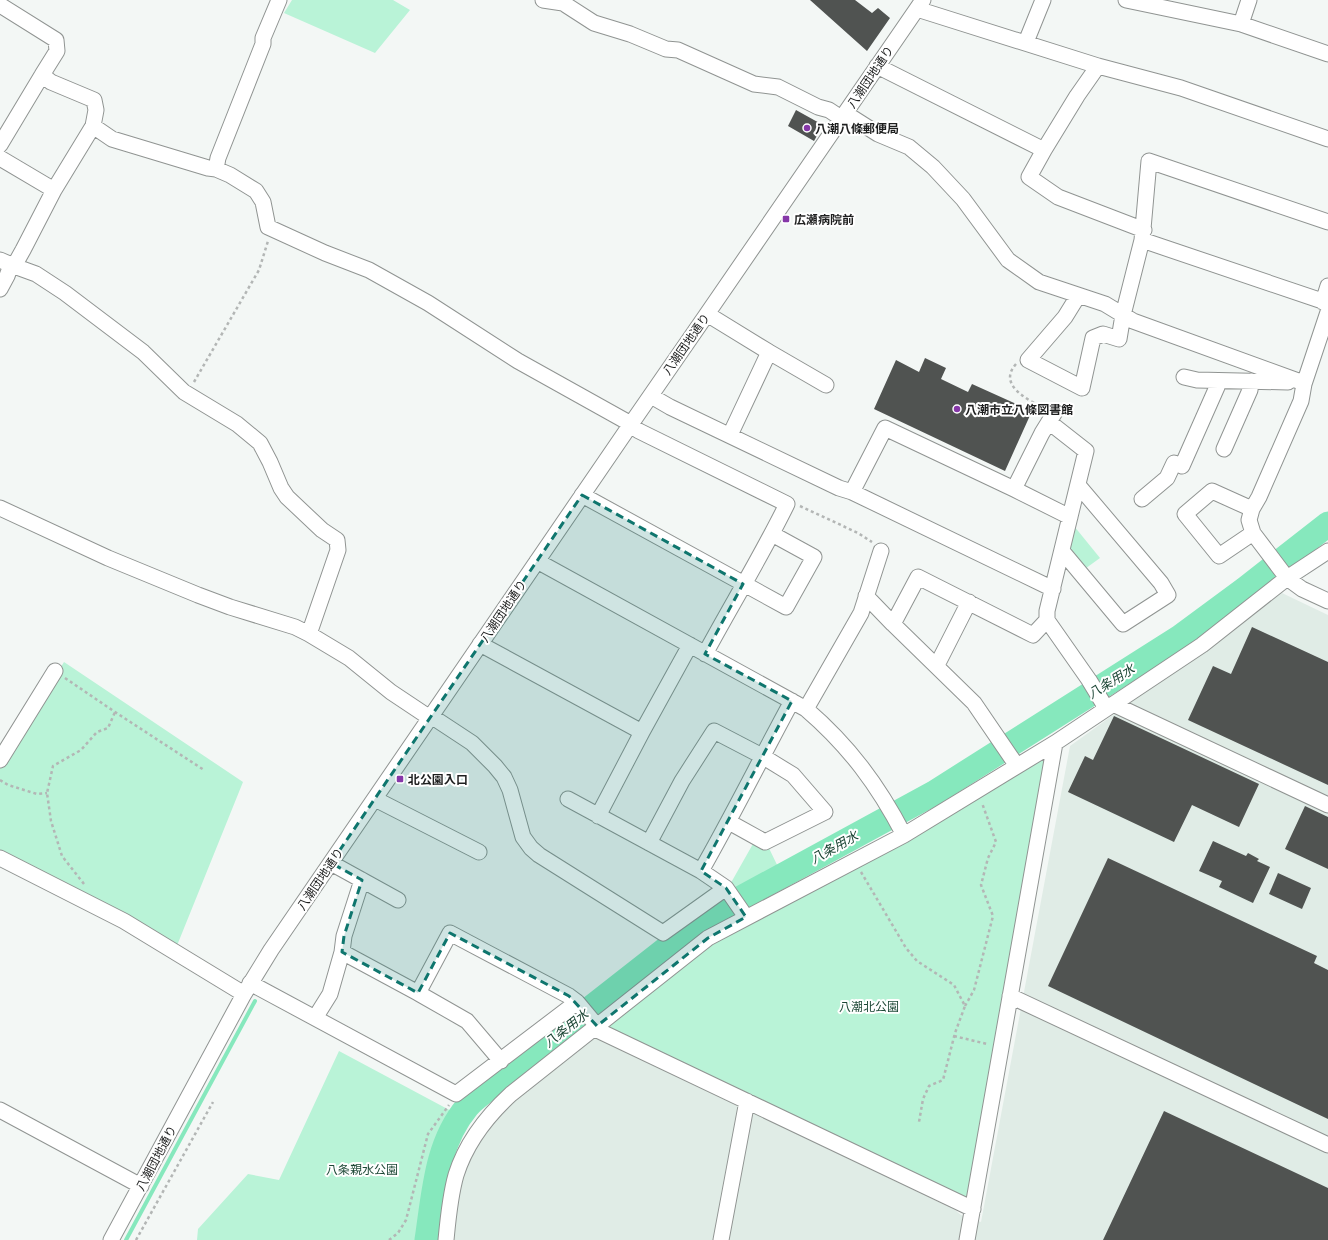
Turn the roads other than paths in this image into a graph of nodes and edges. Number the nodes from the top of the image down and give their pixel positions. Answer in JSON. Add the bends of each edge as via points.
{"nodes":[{"id":1,"x":279,"y":0,"type":"edge"},
{"id":2,"x":543,"y":0,"type":"edge"},
{"id":3,"x":1043,"y":0,"type":"edge"},
{"id":4,"x":1126,"y":0,"type":"edge"},
{"id":5,"x":1249,"y":0,"type":"edge"},
{"id":6,"x":920,"y":4,"type":"edge"},
{"id":7,"x":1167,"y":4,"type":"edge"},
{"id":8,"x":0,"y":5,"type":"edge"},
{"id":9,"x":1242,"y":24,"type":"junction"},
{"id":10,"x":1026,"y":42,"type":"junction"},
{"id":11,"x":1328,"y":54,"type":"edge"},
{"id":12,"x":877,"y":66,"type":"junction"},
{"id":13,"x":1098,"y":66,"type":"junction"},
{"id":14,"x":42,"y":76,"type":"junction"},
{"id":15,"x":843,"y":116,"type":"junction"},
{"id":16,"x":93,"y":126,"type":"junction"},
{"id":17,"x":1328,"y":139,"type":"edge"},
{"id":18,"x":0,"y":146,"type":"edge"},
{"id":19,"x":1044,"y":150,"type":"junction"},
{"id":20,"x":0,"y":158,"type":"edge"},
{"id":21,"x":216,"y":169,"type":"junction"},
{"id":22,"x":54,"y":190,"type":"junction"},
{"id":23,"x":1328,"y":222,"type":"edge"},
{"id":24,"x":1143,"y":235,"type":"junction"},
{"id":25,"x":8,"y":264,"type":"edge"},
{"id":26,"x":1328,"y":286,"type":"edge"},
{"id":27,"x":0,"y":289,"type":"edge"},
{"id":28,"x":1078,"y":296,"type":"junction"},
{"id":29,"x":1326,"y":305,"type":"edge"},
{"id":30,"x":707,"y":314,"type":"junction"},
{"id":31,"x":1123,"y":315,"type":"junction"},
{"id":32,"x":768,"y":352,"type":"junction"},
{"id":33,"x":1184,"y":377,"type":"dead end"},
{"id":34,"x":1218,"y":381,"type":"junction"},
{"id":35,"x":1251,"y":381,"type":"junction"},
{"id":36,"x":1302,"y":383,"type":"junction"},
{"id":37,"x":826,"y":385,"type":"dead end"},
{"id":38,"x":651,"y":396,"type":"junction"},
{"id":39,"x":630,"y":424,"type":"junction"},
{"id":40,"x":730,"y":435,"type":"junction"},
{"id":41,"x":1224,"y":449,"type":"dead end"},
{"id":42,"x":1078,"y":485,"type":"junction"},
{"id":43,"x":1014,"y":488,"type":"junction"},
{"id":44,"x":852,"y":492,"type":"junction"},
{"id":45,"x":582,"y":495,"type":"junction"},
{"id":46,"x":1142,"y":499,"type":"dead end"},
{"id":47,"x":0,"y":508,"type":"edge"},
{"id":48,"x":1252,"y":509,"type":"junction"},
{"id":49,"x":1070,"y":517,"type":"junction"},
{"id":50,"x":1253,"y":533,"type":"junction"},
{"id":51,"x":772,"y":534,"type":"junction"},
{"id":52,"x":880,"y":551,"type":"road end"},
{"id":53,"x":1062,"y":551,"type":"junction"},
{"id":54,"x":1328,"y":551,"type":"edge"},
{"id":55,"x":537,"y":561,"type":"junction"},
{"id":56,"x":1286,"y":578,"type":"junction"},
{"id":57,"x":743,"y":584,"type":"junction"},
{"id":58,"x":1053,"y":589,"type":"junction"},
{"id":59,"x":866,"y":596,"type":"junction"},
{"id":60,"x":1328,"y":601,"type":"edge"},
{"id":61,"x":968,"y":602,"type":"junction"},
{"id":62,"x":1047,"y":620,"type":"junction"},
{"id":63,"x":893,"y":624,"type":"junction"},
{"id":64,"x":310,"y":634,"type":"junction"},
{"id":65,"x":480,"y":644,"type":"junction"},
{"id":66,"x":690,"y":646,"type":"junction"},
{"id":67,"x":705,"y":654,"type":"junction"},
{"id":68,"x":937,"y":665,"type":"junction"},
{"id":69,"x":55,"y":671,"type":"road end"},
{"id":70,"x":792,"y":701,"type":"junction"},
{"id":71,"x":1107,"y":704,"type":"junction"},
{"id":72,"x":806,"y":709,"type":"junction"},
{"id":73,"x":430,"y":717,"type":"junction"},
{"id":74,"x":642,"y":732,"type":"junction"},
{"id":75,"x":1055,"y":743,"type":"junction"},
{"id":76,"x":762,"y":756,"type":"junction"},
{"id":77,"x":0,"y":760,"type":"edge"},
{"id":78,"x":1014,"y":762,"type":"junction"},
{"id":79,"x":375,"y":799,"type":"junction"},
{"id":80,"x":568,"y":799,"type":"dead end"},
{"id":81,"x":1328,"y":805,"type":"edge"},
{"id":82,"x":598,"y":816,"type":"junction"},
{"id":83,"x":729,"y":822,"type":"junction"},
{"id":84,"x":902,"y":830,"type":"junction"},
{"id":85,"x":649,"y":843,"type":"junction"},
{"id":86,"x":479,"y":852,"type":"dead end"},
{"id":87,"x":0,"y":858,"type":"edge"},
{"id":88,"x":331,"y":863,"type":"junction"},
{"id":89,"x":701,"y":871,"type":"junction"},
{"id":90,"x":362,"y":880,"type":"junction"},
{"id":91,"x":726,"y":888,"type":"junction"},
{"id":92,"x":398,"y":900,"type":"dead end"},
{"id":93,"x":746,"y":917,"type":"junction"},
{"id":94,"x":342,"y":952,"type":"junction"},
{"id":95,"x":247,"y":988,"type":"junction"},
{"id":96,"x":418,"y":993,"type":"junction"},
{"id":97,"x":1010,"y":996,"type":"junction"},
{"id":98,"x":579,"y":1005,"type":"junction"},
{"id":99,"x":315,"y":1018,"type":"junction"},
{"id":100,"x":595,"y":1027,"type":"junction"},
{"id":101,"x":501,"y":1061,"type":"junction"},
{"id":102,"x":747,"y":1102,"type":"junction"},
{"id":103,"x":0,"y":1110,"type":"edge"},
{"id":104,"x":1328,"y":1145,"type":"edge"},
{"id":105,"x":140,"y":1186,"type":"junction"},
{"id":106,"x":973,"y":1209,"type":"junction"},
{"id":107,"x":111,"y":1240,"type":"edge"},
{"id":108,"x":446,"y":1240,"type":"edge"},
{"id":109,"x":721,"y":1240,"type":"edge"},
{"id":110,"x":967,"y":1240,"type":"edge"}],
"edges":[{"from":1,"to":21,"type":"street"},
{"from":2,"to":15,"type":"street","via":[[563,3],[594,23],[666,49],[678,50],[754,84],[778,87]]},
{"from":3,"to":10,"type":"street"},
{"from":4,"to":7,"type":"street"},
{"from":5,"to":9,"type":"street"},
{"from":6,"to":10,"type":"street"},
{"from":6,"to":12,"type":"street","name":"八潮団地通り"},
{"from":7,"to":9,"type":"street"},
{"from":8,"to":14,"type":"street","via":[[56,40],[57,51]]},
{"from":9,"to":11,"type":"street"},
{"from":10,"to":13,"type":"street"},
{"from":12,"to":15,"type":"street","name":"八潮団地通り"},
{"from":12,"to":19,"type":"street"},
{"from":13,"to":17,"type":"street","via":[[1181,88]]},
{"from":13,"to":19,"type":"street"},
{"from":14,"to":16,"type":"street","via":[[94,100],[96,110]]},
{"from":14,"to":18,"type":"street"},
{"from":15,"to":28,"type":"street","via":[[909,147],[933,167],[963,199],[1008,260],[1039,282]]},
{"from":15,"to":30,"type":"street","name":"八潮団地通り"},
{"from":16,"to":21,"type":"street","via":[[112,139]]},
{"from":16,"to":22,"type":"street"},
{"from":19,"to":24,"type":"street","via":[[1028,177],[1058,197]]},
{"from":20,"to":22,"type":"street"},
{"from":21,"to":39,"type":"street","via":[[256,191],[263,202],[268,227],[369,270],[428,303],[518,361]]},
{"from":22,"to":25,"type":"street","via":[[23,250]]},
{"from":23,"to":24,"type":"street","via":[[1149,161]]},
{"from":24,"to":29,"type":"street"},
{"from":24,"to":31,"type":"street"},
{"from":25,"to":27,"type":"street","via":[[8,276]]},
{"from":25,"to":64,"type":"street","via":[[36,274],[65,293],[144,352],[184,392],[237,424],[260,443],[287,497],[322,530],[337,540],[338,550]]},
{"from":26,"to":29,"type":"street"},
{"from":28,"to":31,"type":"street","via":[[1105,304]]},
{"from":28,"to":31,"type":"street","via":[[1065,317],[1028,360],[1082,388],[1093,338],[1103,334],[1119,339]]},
{"from":29,"to":36,"type":"street"},
{"from":30,"to":32,"type":"street"},
{"from":30,"to":38,"type":"street","name":"八潮団地通り"},
{"from":31,"to":36,"type":"street","via":[[1133,321]]},
{"from":32,"to":37,"type":"street"},
{"from":32,"to":40,"type":"street"},
{"from":33,"to":34,"type":"street"},
{"from":34,"to":35,"type":"street"},
{"from":34,"to":46,"type":"street","via":[[1182,466],[1174,463],[1167,478]]},
{"from":35,"to":36,"type":"street"},
{"from":35,"to":41,"type":"street","via":[[1250,390]]},
{"from":36,"to":48,"type":"street","via":[[1301,401]]},
{"from":38,"to":39,"type":"street","name":"八潮団地通り"},
{"from":38,"to":40,"type":"street"},
{"from":39,"to":45,"type":"street","name":"八潮団地通り"},
{"from":39,"to":51,"type":"street","via":[[787,504]]},
{"from":40,"to":44,"type":"street"},
{"from":42,"to":43,"type":"street","via":[[1086,451],[1052,416]]},
{"from":42,"to":49,"type":"street"},
{"from":42,"to":53,"type":"street","via":[[1168,595],[1123,624]]},
{"from":43,"to":44,"type":"street","via":[[885,428]]},
{"from":43,"to":49,"type":"street"},
{"from":44,"to":58,"type":"street"},
{"from":45,"to":55,"type":"street","name":"八潮団地通り"},
{"from":45,"to":57,"type":"street"},
{"from":47,"to":64,"type":"street","via":[[108,558],[191,592]]},
{"from":48,"to":50,"type":"street","via":[[1249,520]]},
{"from":48,"to":50,"type":"street","via":[[1212,491],[1185,514],[1219,556]]},
{"from":49,"to":53,"type":"street"},
{"from":50,"to":56,"type":"street"},
{"from":51,"to":57,"type":"street"},
{"from":51,"to":57,"type":"street","via":[[814,557],[786,607]]},
{"from":52,"to":59,"type":"street"},
{"from":53,"to":58,"type":"street"},
{"from":54,"to":56,"type":"street"},
{"from":55,"to":65,"type":"street","name":"八潮団地通り"},
{"from":55,"to":66,"type":"street"},
{"from":56,"to":60,"type":"street"},
{"from":56,"to":71,"type":"street","via":[[1202,645]]},
{"from":57,"to":67,"type":"street"},
{"from":58,"to":62,"type":"street"},
{"from":59,"to":63,"type":"street"},
{"from":59,"to":72,"type":"street","via":[[861,613]]},
{"from":61,"to":62,"type":"street","via":[[1033,635]]},
{"from":61,"to":63,"type":"street","via":[[918,577]]},
{"from":61,"to":68,"type":"street"},
{"from":62,"to":71,"type":"street"},
{"from":63,"to":68,"type":"street"},
{"from":64,"to":73,"type":"street","via":[[349,658],[391,692]]},
{"from":65,"to":73,"type":"street","name":"八潮団地通り"},
{"from":65,"to":74,"type":"street"},
{"from":66,"to":67,"type":"street"},
{"from":66,"to":74,"type":"street"},
{"from":67,"to":70,"type":"street"},
{"from":68,"to":78,"type":"street","via":[[974,703]]},
{"from":69,"to":77,"type":"street"},
{"from":70,"to":72,"type":"street"},
{"from":70,"to":76,"type":"street"},
{"from":71,"to":75,"type":"street"},
{"from":71,"to":81,"type":"street"},
{"from":72,"to":84,"type":"street","via":[[853,755]]},
{"from":73,"to":79,"type":"street","name":"八潮団地通り"},
{"from":73,"to":91,"type":"street","via":[[472,743],[504,777],[523,837],[531,848],[663,933]]},
{"from":74,"to":82,"type":"street"},
{"from":75,"to":78,"type":"street"},
{"from":75,"to":97,"type":"street"},
{"from":76,"to":83,"type":"street"},
{"from":76,"to":83,"type":"street","via":[[793,775],[825,812],[765,842]]},
{"from":76,"to":85,"type":"street","via":[[714,731],[682,781]]},
{"from":78,"to":84,"type":"street","via":[[978,790]]},
{"from":79,"to":86,"type":"street"},
{"from":79,"to":88,"type":"street","name":"八潮団地通り"},
{"from":80,"to":82,"type":"street"},
{"from":82,"to":85,"type":"street"},
{"from":83,"to":89,"type":"street"},
{"from":84,"to":93,"type":"street","via":[[855,861]]},
{"from":85,"to":89,"type":"street"},
{"from":87,"to":95,"type":"street","via":[[124,921]]},
{"from":88,"to":90,"type":"street"},
{"from":88,"to":95,"type":"street","name":"八潮団地通り"},
{"from":89,"to":91,"type":"street"},
{"from":90,"to":92,"type":"street"},
{"from":90,"to":94,"type":"street","via":[[344,936]]},
{"from":91,"to":93,"type":"street"},
{"from":93,"to":100,"type":"street","via":[[708,938]]},
{"from":94,"to":96,"type":"street"},
{"from":94,"to":99,"type":"street","via":[[330,994]]},
{"from":95,"to":99,"type":"street"},
{"from":95,"to":105,"type":"street","name":"八潮団地通り"},
{"from":96,"to":98,"type":"street","via":[[450,933],[569,996]]},
{"from":96,"to":101,"type":"street","via":[[467,1021]]},
{"from":97,"to":104,"type":"street"},
{"from":97,"to":106,"type":"street"},
{"from":98,"to":100,"type":"street"},
{"from":98,"to":101,"type":"street"},
{"from":99,"to":101,"type":"street","via":[[456,1094]]},
{"from":100,"to":102,"type":"street"},
{"from":100,"to":108,"type":"street","via":[[511,1094],[478,1130],[464,1153],[456,1176]]},
{"from":102,"to":106,"type":"street"},
{"from":102,"to":109,"type":"street"},
{"from":103,"to":105,"type":"street"},
{"from":105,"to":107,"type":"street","name":"八潮団地通り"},
{"from":106,"to":110,"type":"street"}]}
